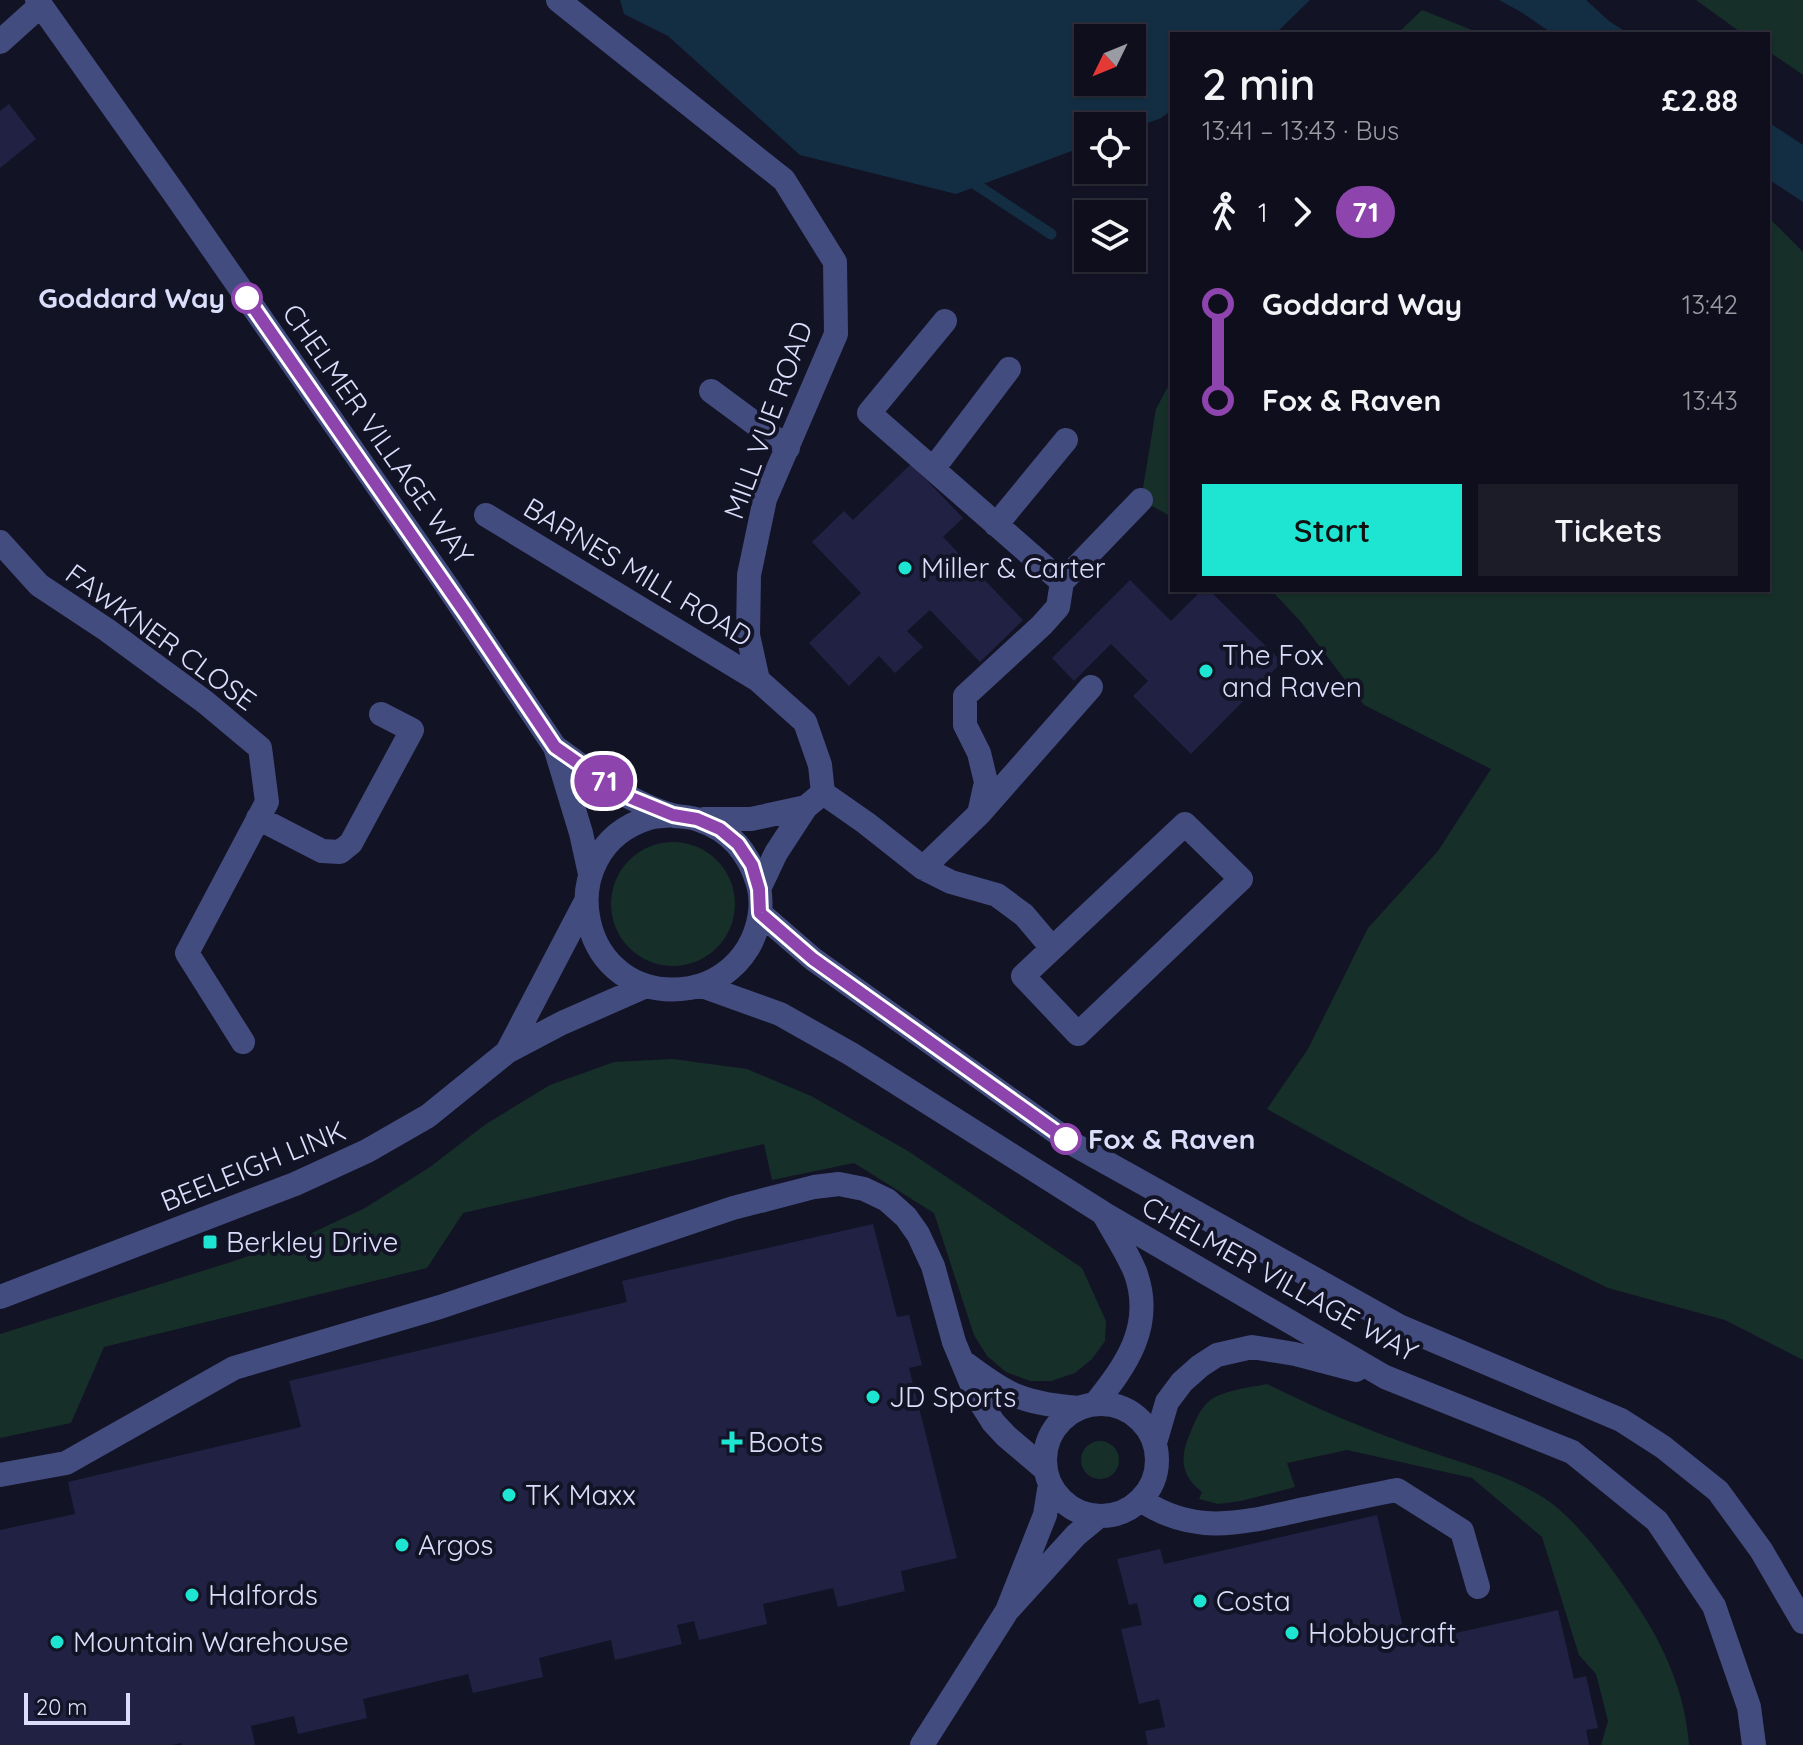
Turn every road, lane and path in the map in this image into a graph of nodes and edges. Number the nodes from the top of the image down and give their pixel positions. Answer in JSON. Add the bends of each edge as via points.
{"nodes":[{"id":1,"x":558,"y":0,"type":"edge"},
{"id":2,"x":39,"y":3,"type":"edge"},
{"id":3,"x":0,"y":42,"type":"edge"},
{"id":4,"x":945,"y":321,"type":"dead end"},
{"id":5,"x":1009,"y":369,"type":"dead end"},
{"id":6,"x":711,"y":391,"type":"dead end"},
{"id":7,"x":1066,"y":440,"type":"dead end"},
{"id":8,"x":788,"y":448,"type":"junction"},
{"id":9,"x":933,"y":469,"type":"junction"},
{"id":10,"x":1141,"y":500,"type":"dead end"},
{"id":11,"x":486,"y":515,"type":"dead end"},
{"id":12,"x":996,"y":525,"type":"junction"},
{"id":13,"x":0,"y":542,"type":"edge"},
{"id":14,"x":1062,"y":582,"type":"junction"},
{"id":15,"x":758,"y":680,"type":"junction"},
{"id":16,"x":1091,"y":687,"type":"dead end"},
{"id":17,"x":381,"y":714,"type":"dead end"},
{"id":18,"x":555,"y":747,"type":"junction"},
{"id":19,"x":814,"y":800,"type":"junction"},
{"id":20,"x":979,"y":814,"type":"junction"},
{"id":21,"x":673,"y":815,"type":"junction"},
{"id":22,"x":258,"y":818,"type":"junction"},
{"id":23,"x":697,"y":819,"type":"junction"},
{"id":24,"x":923,"y":868,"type":"junction"},
{"id":25,"x":590,"y":874,"type":"junction"},
{"id":26,"x":586,"y":901,"type":"junction"},
{"id":27,"x":760,"y":901,"type":"junction"},
{"id":28,"x":1052,"y":948,"type":"junction"},
{"id":29,"x":646,"y":986,"type":"junction"},
{"id":30,"x":702,"y":986,"type":"junction"},
{"id":31,"x":243,"y":1042,"type":"dead end"},
{"id":32,"x":507,"y":1052,"type":"junction"},
{"id":33,"x":1103,"y":1213,"type":"junction"},
{"id":34,"x":0,"y":1297,"type":"edge"},
{"id":35,"x":962,"y":1361,"type":"junction"},
{"id":36,"x":1385,"y":1377,"type":"junction"},
{"id":37,"x":1087,"y":1406,"type":"junction"},
{"id":38,"x":1155,"y":1443,"type":"junction"},
{"id":39,"x":0,"y":1475,"type":"edge"},
{"id":40,"x":1048,"y":1477,"type":"junction"},
{"id":41,"x":1141,"y":1500,"type":"junction"},
{"id":42,"x":1099,"y":1516,"type":"junction"},
{"id":43,"x":1478,"y":1587,"type":"dead end"},
{"id":44,"x":1007,"y":1611,"type":"junction"},
{"id":45,"x":1803,"y":1622,"type":"edge"},
{"id":46,"x":922,"y":1745,"type":"edge"},
{"id":47,"x":1754,"y":1745,"type":"edge"}],
"edges":[{"from":1,"to":8,"type":"street","name":"MILL VUE ROAD","via":[[784,180],[835,262],[836,334]]},
{"from":2,"to":3,"type":"street"},
{"from":2,"to":18,"type":"street","name":"CHELMER VILLAGE WAY"},
{"from":4,"to":9,"type":"street","via":[[869,413]]},
{"from":5,"to":9,"type":"street"},
{"from":6,"to":8,"type":"street"},
{"from":7,"to":12,"type":"street"},
{"from":8,"to":15,"type":"street","name":"MILL VUE ROAD","via":[[765,499],[749,575],[748,635]]},
{"from":9,"to":12,"type":"street"},
{"from":10,"to":14,"type":"street"},
{"from":11,"to":15,"type":"street","name":"BARNES MILL ROAD"},
{"from":12,"to":14,"type":"street"},
{"from":13,"to":22,"type":"street","name":"FAWKNER CLOSE","via":[[39,585],[205,702],[260,748],[267,802]]},
{"from":14,"to":20,"type":"street","via":[[1058,607],[965,696],[965,725],[986,782]]},
{"from":15,"to":19,"type":"street","via":[[805,722],[820,765]]},
{"from":16,"to":20,"type":"street"},
{"from":17,"to":22,"type":"street","via":[[412,730],[351,843],[340,852],[322,851]]},
{"from":18,"to":21,"type":"street","name":"CHELMER VILLAGE WAY","via":[[624,795]]},
{"from":18,"to":25,"type":"street","name":"CHELMER VILLAGE WAY"},
{"from":19,"to":23,"type":"street","via":[[751,819]]},
{"from":19,"to":24,"type":"street","via":[[866,823]]},
{"from":19,"to":27,"type":"street","via":[[776,853]]},
{"from":20,"to":24,"type":"street"},
{"from":21,"to":23,"type":"street","name":"CHELMER VILLAGE WAY"},
{"from":21,"to":25,"type":"street","name":"CHELMER VILLAGE WAY","via":[[649,818],[624,830],[603,849]]},
{"from":22,"to":31,"type":"street","name":"FAWKNER CLOSE","via":[[187,953]]},
{"from":23,"to":27,"type":"street","name":"CHELMER VILLAGE WAY","via":[[738,844],[752,865]]},
{"from":24,"to":28,"type":"street","via":[[997,895],[1024,915]]},
{"from":25,"to":26,"type":"street","name":"CHELMER VILLAGE WAY"},
{"from":26,"to":29,"type":"street","name":"CHELMER VILLAGE WAY","via":[[589,929],[602,954],[622,974]]},
{"from":26,"to":32,"type":"street","name":"BEELEIGH LINK"},
{"from":27,"to":30,"type":"street","via":[[754,937],[742,958]]},
{"from":27,"to":45,"type":"street","name":"CHELMER VILLAGE WAY","via":[[813,959],[1073,1144],[1399,1326],[1621,1420],[1663,1447],[1718,1491]]},
{"from":28,"to":28,"type":"street","via":[[1185,824],[1241,879],[1078,1034],[1023,976]]},
{"from":29,"to":30,"type":"street","name":"CHELMER VILLAGE WAY"},
{"from":29,"to":32,"type":"street","name":"BEELEIGH LINK"},
{"from":30,"to":33,"type":"street","name":"CHELMER VILLAGE WAY","via":[[804,1027]]},
{"from":32,"to":34,"type":"street","name":"BEELEIGH LINK","via":[[428,1116],[367,1151],[295,1184]]},
{"from":33,"to":36,"type":"street","name":"CHELMER VILLAGE WAY"},
{"from":33,"to":37,"type":"street","via":[[1136,1274],[1140,1330],[1119,1375]]},
{"from":35,"to":37,"type":"street","via":[[1016,1396]]},
{"from":35,"to":39,"type":"street","via":[[918,1234],[887,1200],[839,1184],[733,1208],[440,1307],[234,1368],[66,1463]]},
{"from":35,"to":40,"type":"street","via":[[993,1422]]},
{"from":36,"to":38,"type":"street","via":[[1252,1347],[1217,1355],[1174,1392]]},
{"from":36,"to":47,"type":"street","name":"CHELMER VILLAGE WAY","via":[[1572,1452],[1657,1521],[1714,1606],[1749,1707]]},
{"from":37,"to":38,"type":"street","via":[[1125,1409],[1148,1429]]},
{"from":37,"to":40,"type":"street","via":[[1067,1416],[1049,1440]]},
{"from":38,"to":41,"type":"street","via":[[1156,1473]]},
{"from":40,"to":42,"type":"street","via":[[1070,1507]]},
{"from":40,"to":44,"type":"street","via":[[1045,1515]]},
{"from":41,"to":42,"type":"street","via":[[1114,1515]]},
{"from":41,"to":43,"type":"street","via":[[1158,1512],[1213,1525],[1397,1490],[1462,1531]]},
{"from":42,"to":44,"type":"street"},
{"from":44,"to":46,"type":"street"}]}
